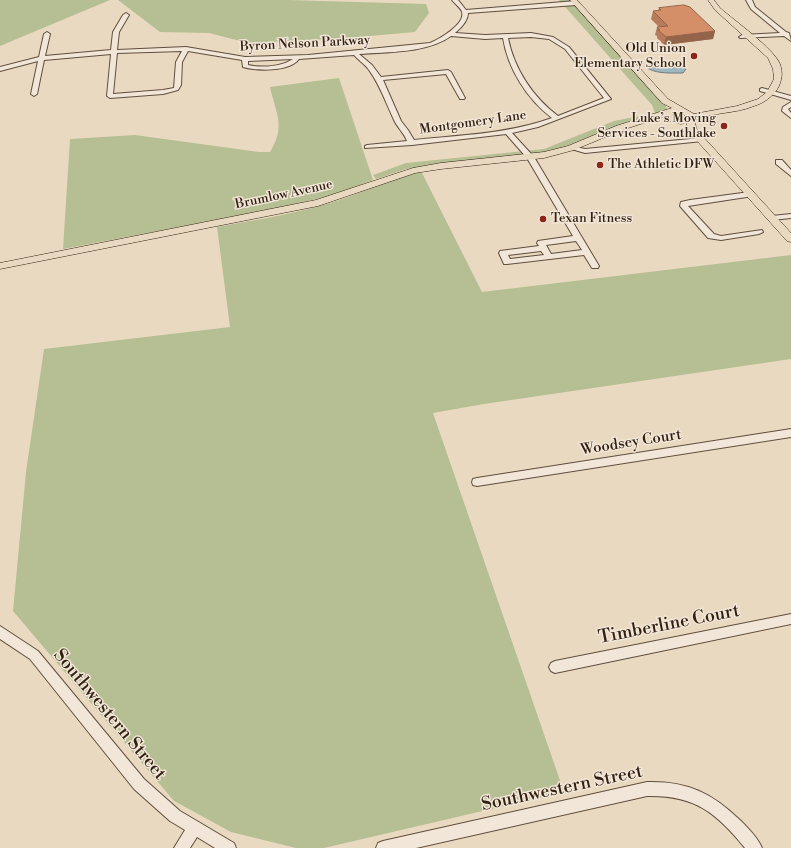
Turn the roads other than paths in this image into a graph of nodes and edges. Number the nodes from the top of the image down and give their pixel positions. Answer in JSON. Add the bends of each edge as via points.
{"nodes":[{"id":1,"x":455,"y":0,"type":"edge"},
{"id":2,"x":526,"y":0,"type":"edge"},
{"id":3,"x":704,"y":0,"type":"edge"},
{"id":4,"x":711,"y":0,"type":"edge"},
{"id":5,"x":749,"y":0,"type":"edge"},
{"id":6,"x":574,"y":1,"type":"edge"},
{"id":7,"x":530,"y":6,"type":"junction"},
{"id":8,"x":465,"y":12,"type":"junction"},
{"id":9,"x":126,"y":15,"type":"dead end"},
{"id":10,"x":553,"y":31,"type":"dead end"},
{"id":11,"x":46,"y":34,"type":"dead end"},
{"id":12,"x":788,"y":34,"type":"edge"},
{"id":13,"x":452,"y":35,"type":"junction"},
{"id":14,"x":505,"y":36,"type":"junction"},
{"id":15,"x":546,"y":37,"type":"junction"},
{"id":16,"x":745,"y":37,"type":"junction"},
{"id":17,"x":791,"y":38,"type":"edge"},
{"id":18,"x":186,"y":49,"type":"junction"},
{"id":19,"x":363,"y":52,"type":"junction"},
{"id":20,"x":114,"y":53,"type":"junction"},
{"id":21,"x":355,"y":53,"type":"junction"},
{"id":22,"x":297,"y":57,"type":"junction"},
{"id":23,"x":42,"y":59,"type":"junction"},
{"id":24,"x":246,"y":59,"type":"junction"},
{"id":25,"x":370,"y":66,"type":"junction"},
{"id":26,"x":0,"y":69,"type":"edge"},
{"id":27,"x":380,"y":79,"type":"junction"},
{"id":28,"x":766,"y":91,"type":"junction"},
{"id":29,"x":34,"y":94,"type":"dead end"},
{"id":30,"x":462,"y":98,"type":"dead end"},
{"id":31,"x":791,"y":98,"type":"edge"},
{"id":32,"x":665,"y":100,"type":"junction"},
{"id":33,"x":791,"y":104,"type":"edge"},
{"id":34,"x":688,"y":115,"type":"junction"},
{"id":35,"x":671,"y":116,"type":"junction"},
{"id":36,"x":791,"y":116,"type":"edge"},
{"id":37,"x":557,"y":118,"type":"junction"},
{"id":38,"x":693,"y":131,"type":"junction"},
{"id":39,"x":512,"y":132,"type":"junction"},
{"id":40,"x":701,"y":140,"type":"junction"},
{"id":41,"x":412,"y":143,"type":"junction"},
{"id":42,"x":367,"y":147,"type":"dead end"},
{"id":43,"x":572,"y":148,"type":"junction"},
{"id":44,"x":530,"y":156,"type":"junction"},
{"id":45,"x":791,"y":161,"type":"edge"},
{"id":46,"x":791,"y":174,"type":"edge"},
{"id":47,"x":750,"y":194,"type":"junction"},
{"id":48,"x":791,"y":216,"type":"edge"},
{"id":49,"x":774,"y":221,"type":"junction"},
{"id":50,"x":791,"y":222,"type":"edge"},
{"id":51,"x":759,"y":232,"type":"dead end"},
{"id":52,"x":579,"y":238,"type":"junction"},
{"id":53,"x":791,"y":239,"type":"edge"},
{"id":54,"x":545,"y":248,"type":"junction"},
{"id":55,"x":587,"y":252,"type":"junction"},
{"id":56,"x":549,"y":257,"type":"junction"},
{"id":57,"x":0,"y":266,"type":"edge"},
{"id":58,"x":595,"y":266,"type":"dead end"},
{"id":59,"x":791,"y":433,"type":"edge"},
{"id":60,"x":476,"y":482,"type":"dead end"},
{"id":61,"x":791,"y":619,"type":"edge"},
{"id":62,"x":0,"y":632,"type":"edge"},
{"id":63,"x":555,"y":667,"type":"dead end"},
{"id":64,"x":195,"y":828,"type":"junction"},
{"id":65,"x":181,"y":848,"type":"edge"},
{"id":66,"x":229,"y":848,"type":"edge"},
{"id":67,"x":384,"y":848,"type":"edge"},
{"id":68,"x":754,"y":848,"type":"edge"}],
"edges":[{"from":1,"to":8,"type":"street"},
{"from":2,"to":7,"type":"street"},
{"from":3,"to":16,"type":"main road","via":[[710,10]]},
{"from":4,"to":16,"type":"main road"},
{"from":5,"to":12,"type":"street","via":[[753,8]]},
{"from":6,"to":7,"type":"street"},
{"from":6,"to":32,"type":"main road"},
{"from":7,"to":8,"type":"street"},
{"from":8,"to":13,"type":"street","via":[[462,23]]},
{"from":9,"to":20,"type":"street","via":[[116,32]]},
{"from":10,"to":15,"type":"street"},
{"from":11,"to":23,"type":"street"},
{"from":12,"to":16,"type":"street"},
{"from":12,"to":17,"type":"street"},
{"from":13,"to":14,"type":"street","name":"Montgomery Lane"},
{"from":13,"to":19,"type":"street","name":"Byron Nelson Parkway","via":[[431,45]]},
{"from":14,"to":15,"type":"street","name":"Montgomery Lane"},
{"from":14,"to":37,"type":"street","via":[[514,68],[542,107]]},
{"from":15,"to":37,"type":"street","name":"Montgomery Lane","via":[[567,48],[608,99]]},
{"from":16,"to":28,"type":"main road","via":[[763,56],[768,66]]},
{"from":16,"to":28,"type":"main road","via":[[774,61],[778,75],[776,84]]},
{"from":18,"to":20,"type":"street","name":"Byron Nelson Parkway"},
{"from":18,"to":20,"type":"street","via":[[179,62],[176,88],[171,91],[116,96],[110,95]]},
{"from":18,"to":24,"type":"street","name":"Byron Nelson Parkway"},
{"from":19,"to":21,"type":"street","name":"Byron Nelson Parkway"},
{"from":19,"to":25,"type":"street","via":[[371,62]]},
{"from":20,"to":23,"type":"street","name":"Byron Nelson Parkway"},
{"from":21,"to":22,"type":"street","name":"Byron Nelson Parkway"},
{"from":21,"to":25,"type":"street"},
{"from":22,"to":24,"type":"street","name":"Byron Nelson Parkway"},
{"from":22,"to":24,"type":"street","via":[[289,65],[266,68],[245,66]]},
{"from":23,"to":26,"type":"street","name":"Byron Nelson Parkway"},
{"from":23,"to":29,"type":"street"},
{"from":25,"to":27,"type":"street"},
{"from":27,"to":30,"type":"street","via":[[448,72]]},
{"from":27,"to":41,"type":"street","via":[[398,122]]},
{"from":28,"to":31,"type":"street"},
{"from":28,"to":34,"type":"main road","name":"Brumlow Avenue","via":[[725,107]]},
{"from":32,"to":34,"type":"main road"},
{"from":32,"to":35,"type":"main road"},
{"from":33,"to":36,"type":"street","via":[[785,108]]},
{"from":34,"to":35,"type":"main road","name":"Brumlow Avenue"},
{"from":34,"to":38,"type":"main road"},
{"from":35,"to":38,"type":"main road"},
{"from":35,"to":43,"type":"main road","name":"Brumlow Avenue","via":[[619,128]]},
{"from":37,"to":39,"type":"street","name":"Montgomery Lane"},
{"from":38,"to":40,"type":"main road"},
{"from":39,"to":41,"type":"street","name":"Montgomery Lane"},
{"from":39,"to":44,"type":"street","via":[[523,151]]},
{"from":40,"to":43,"type":"street","name":"Brumlow Avenue","via":[[585,151]]},
{"from":40,"to":47,"type":"main road"},
{"from":41,"to":42,"type":"street","name":"Montgomery Lane"},
{"from":43,"to":44,"type":"main road","name":"Brumlow Avenue"},
{"from":44,"to":52,"type":"street"},
{"from":44,"to":57,"type":"main road","name":"Brumlow Avenue","via":[[412,171],[318,203]]},
{"from":45,"to":46,"type":"street","via":[[780,162]]},
{"from":47,"to":49,"type":"main road"},
{"from":47,"to":51,"type":"street","via":[[690,202],[684,206],[706,234],[713,237]]},
{"from":48,"to":49,"type":"street"},
{"from":49,"to":50,"type":"street"},
{"from":49,"to":53,"type":"main road"},
{"from":52,"to":54,"type":"street","via":[[541,243]]},
{"from":52,"to":55,"type":"street"},
{"from":54,"to":56,"type":"street"},
{"from":54,"to":56,"type":"street","via":[[502,253],[507,262]]},
{"from":55,"to":56,"type":"street"},
{"from":55,"to":58,"type":"street"},
{"from":59,"to":60,"type":"street","name":"Woodsey Court"},
{"from":61,"to":63,"type":"street","name":"Timberline Court"},
{"from":62,"to":64,"type":"street","name":"Southwestern Street","via":[[34,655],[139,784],[175,816]]},
{"from":64,"to":65,"type":"street"},
{"from":64,"to":66,"type":"street","name":"Southwestern Street"},
{"from":67,"to":68,"type":"street","name":"Southwestern Street","via":[[647,789],[676,790],[705,802],[738,827]]}]}
